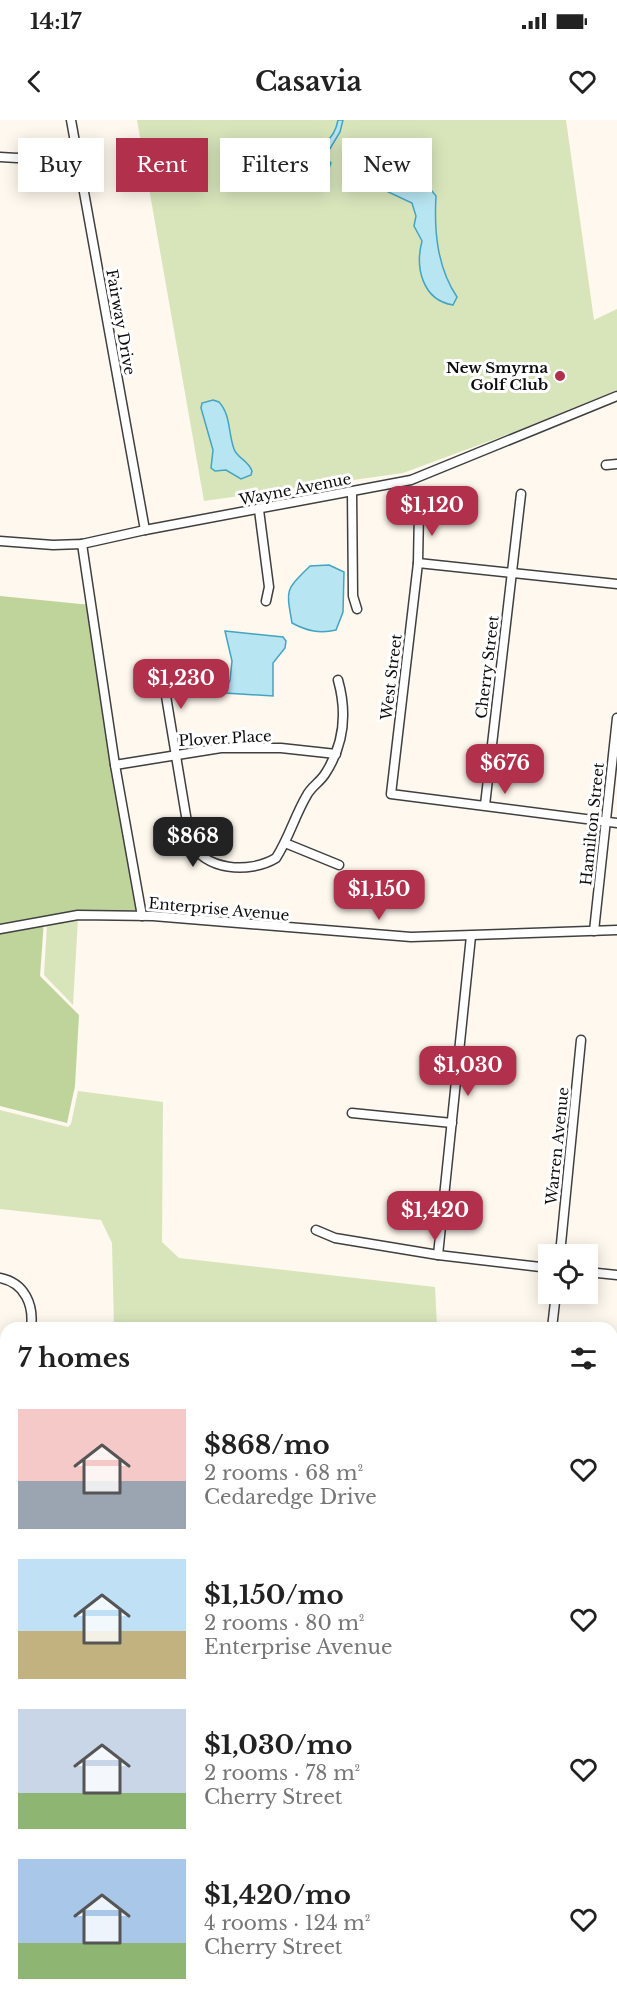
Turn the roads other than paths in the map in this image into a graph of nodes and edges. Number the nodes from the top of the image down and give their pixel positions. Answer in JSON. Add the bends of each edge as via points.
{"nodes":[{"id":1,"x":71,"y":120,"type":"edge"},
{"id":2,"x":74,"y":138,"type":"edge"},
{"id":3,"x":0,"y":157,"type":"edge"},
{"id":4,"x":18,"y":158,"type":"edge"},
{"id":5,"x":84,"y":192,"type":"edge"},
{"id":6,"x":617,"y":396,"type":"edge"},
{"id":7,"x":617,"y":464,"type":"edge"},
{"id":8,"x":606,"y":465,"type":"dead end"},
{"id":9,"x":352,"y":492,"type":"junction"},
{"id":10,"x":521,"y":494,"type":"dead end"},
{"id":11,"x":259,"y":510,"type":"junction"},
{"id":12,"x":419,"y":511,"type":"dead end"},
{"id":13,"x":145,"y":530,"type":"junction"},
{"id":14,"x":0,"y":541,"type":"edge"},
{"id":15,"x":82,"y":544,"type":"junction"},
{"id":16,"x":418,"y":563,"type":"junction"},
{"id":17,"x":512,"y":573,"type":"junction"},
{"id":18,"x":617,"y":584,"type":"edge"},
{"id":19,"x":266,"y":601,"type":"dead end"},
{"id":20,"x":357,"y":609,"type":"dead end"},
{"id":21,"x":168,"y":665,"type":"dead end"},
{"id":22,"x":338,"y":680,"type":"dead end"},
{"id":23,"x":617,"y":718,"type":"edge"},
{"id":24,"x":174,"y":754,"type":"junction"},
{"id":25,"x":336,"y":754,"type":"junction"},
{"id":26,"x":115,"y":765,"type":"junction"},
{"id":27,"x":485,"y":805,"type":"junction"},
{"id":28,"x":607,"y":822,"type":"junction"},
{"id":29,"x":617,"y":823,"type":"edge"},
{"id":30,"x":285,"y":843,"type":"junction"},
{"id":31,"x":339,"y":865,"type":"dead end"},
{"id":32,"x":142,"y":916,"type":"junction"},
{"id":33,"x":0,"y":929,"type":"edge"},
{"id":34,"x":617,"y":930,"type":"edge"},
{"id":35,"x":594,"y":932,"type":"junction"},
{"id":36,"x":471,"y":936,"type":"junction"},
{"id":37,"x":581,"y":1040,"type":"dead end"},
{"id":38,"x":352,"y":1113,"type":"dead end"},
{"id":39,"x":452,"y":1123,"type":"junction"},
{"id":40,"x":316,"y":1230,"type":"dead end"},
{"id":41,"x":561,"y":1244,"type":"edge"},
{"id":42,"x":438,"y":1256,"type":"junction"},
{"id":43,"x":538,"y":1267,"type":"edge"},
{"id":44,"x":598,"y":1273,"type":"edge"},
{"id":45,"x":617,"y":1275,"type":"edge"},
{"id":46,"x":0,"y":1278,"type":"edge"},
{"id":47,"x":555,"y":1304,"type":"edge"},
{"id":48,"x":31,"y":1322,"type":"edge"},
{"id":49,"x":553,"y":1322,"type":"edge"}],
"edges":[{"from":1,"to":2,"type":"street","name":"Fairway Drive"},
{"from":3,"to":4,"type":"street"},
{"from":5,"to":13,"type":"street","name":"Fairway Drive"},
{"from":6,"to":9,"type":"street","name":"Wayne Avenue","via":[[411,480]]},
{"from":7,"to":8,"type":"street"},
{"from":9,"to":11,"type":"street","name":"Wayne Avenue"},
{"from":9,"to":20,"type":"street","via":[[353,596]]},
{"from":10,"to":17,"type":"street","name":"Cherry Street"},
{"from":11,"to":13,"type":"street","name":"Wayne Avenue"},
{"from":11,"to":19,"type":"street","via":[[268,587]]},
{"from":12,"to":16,"type":"street","name":"West Street"},
{"from":13,"to":15,"type":"street","name":"Wayne Avenue"},
{"from":14,"to":15,"type":"street","name":"Wayne Avenue","via":[[53,546]]},
{"from":15,"to":26,"type":"street"},
{"from":16,"to":17,"type":"street"},
{"from":16,"to":27,"type":"street","name":"West Street","via":[[391,794]]},
{"from":17,"to":18,"type":"street"},
{"from":17,"to":27,"type":"street","name":"Cherry Street"},
{"from":21,"to":24,"type":"street","via":[[164,684]]},
{"from":22,"to":25,"type":"street","via":[[344,699]]},
{"from":23,"to":28,"type":"street","name":"Hamilton Street"},
{"from":24,"to":25,"type":"street","name":"Plover Place","via":[[245,748]]},
{"from":24,"to":26,"type":"street","name":"Plover Place"},
{"from":24,"to":30,"type":"street","via":[[190,840],[200,857],[215,864],[255,867],[276,858]]},
{"from":25,"to":30,"type":"street","via":[[324,776],[308,792]]},
{"from":26,"to":32,"type":"street"},
{"from":27,"to":28,"type":"street"},
{"from":28,"to":29,"type":"street"},
{"from":28,"to":35,"type":"street","name":"Hamilton Street"},
{"from":30,"to":31,"type":"street"},
{"from":32,"to":33,"type":"street","name":"Enterprise Avenue","via":[[78,915]]},
{"from":32,"to":36,"type":"street","name":"Enterprise Avenue","via":[[411,937]]},
{"from":34,"to":35,"type":"street","name":"Enterprise Avenue"},
{"from":35,"to":36,"type":"street","name":"Enterprise Avenue"},
{"from":36,"to":39,"type":"street"},
{"from":37,"to":41,"type":"street","name":"Warren Avenue"},
{"from":38,"to":39,"type":"street"},
{"from":39,"to":42,"type":"street"},
{"from":40,"to":42,"type":"street","via":[[335,1238]]},
{"from":42,"to":43,"type":"street"},
{"from":44,"to":45,"type":"street"},
{"from":46,"to":48,"type":"street","via":[[23,1291],[30,1304]]},
{"from":47,"to":49,"type":"street"}]}
